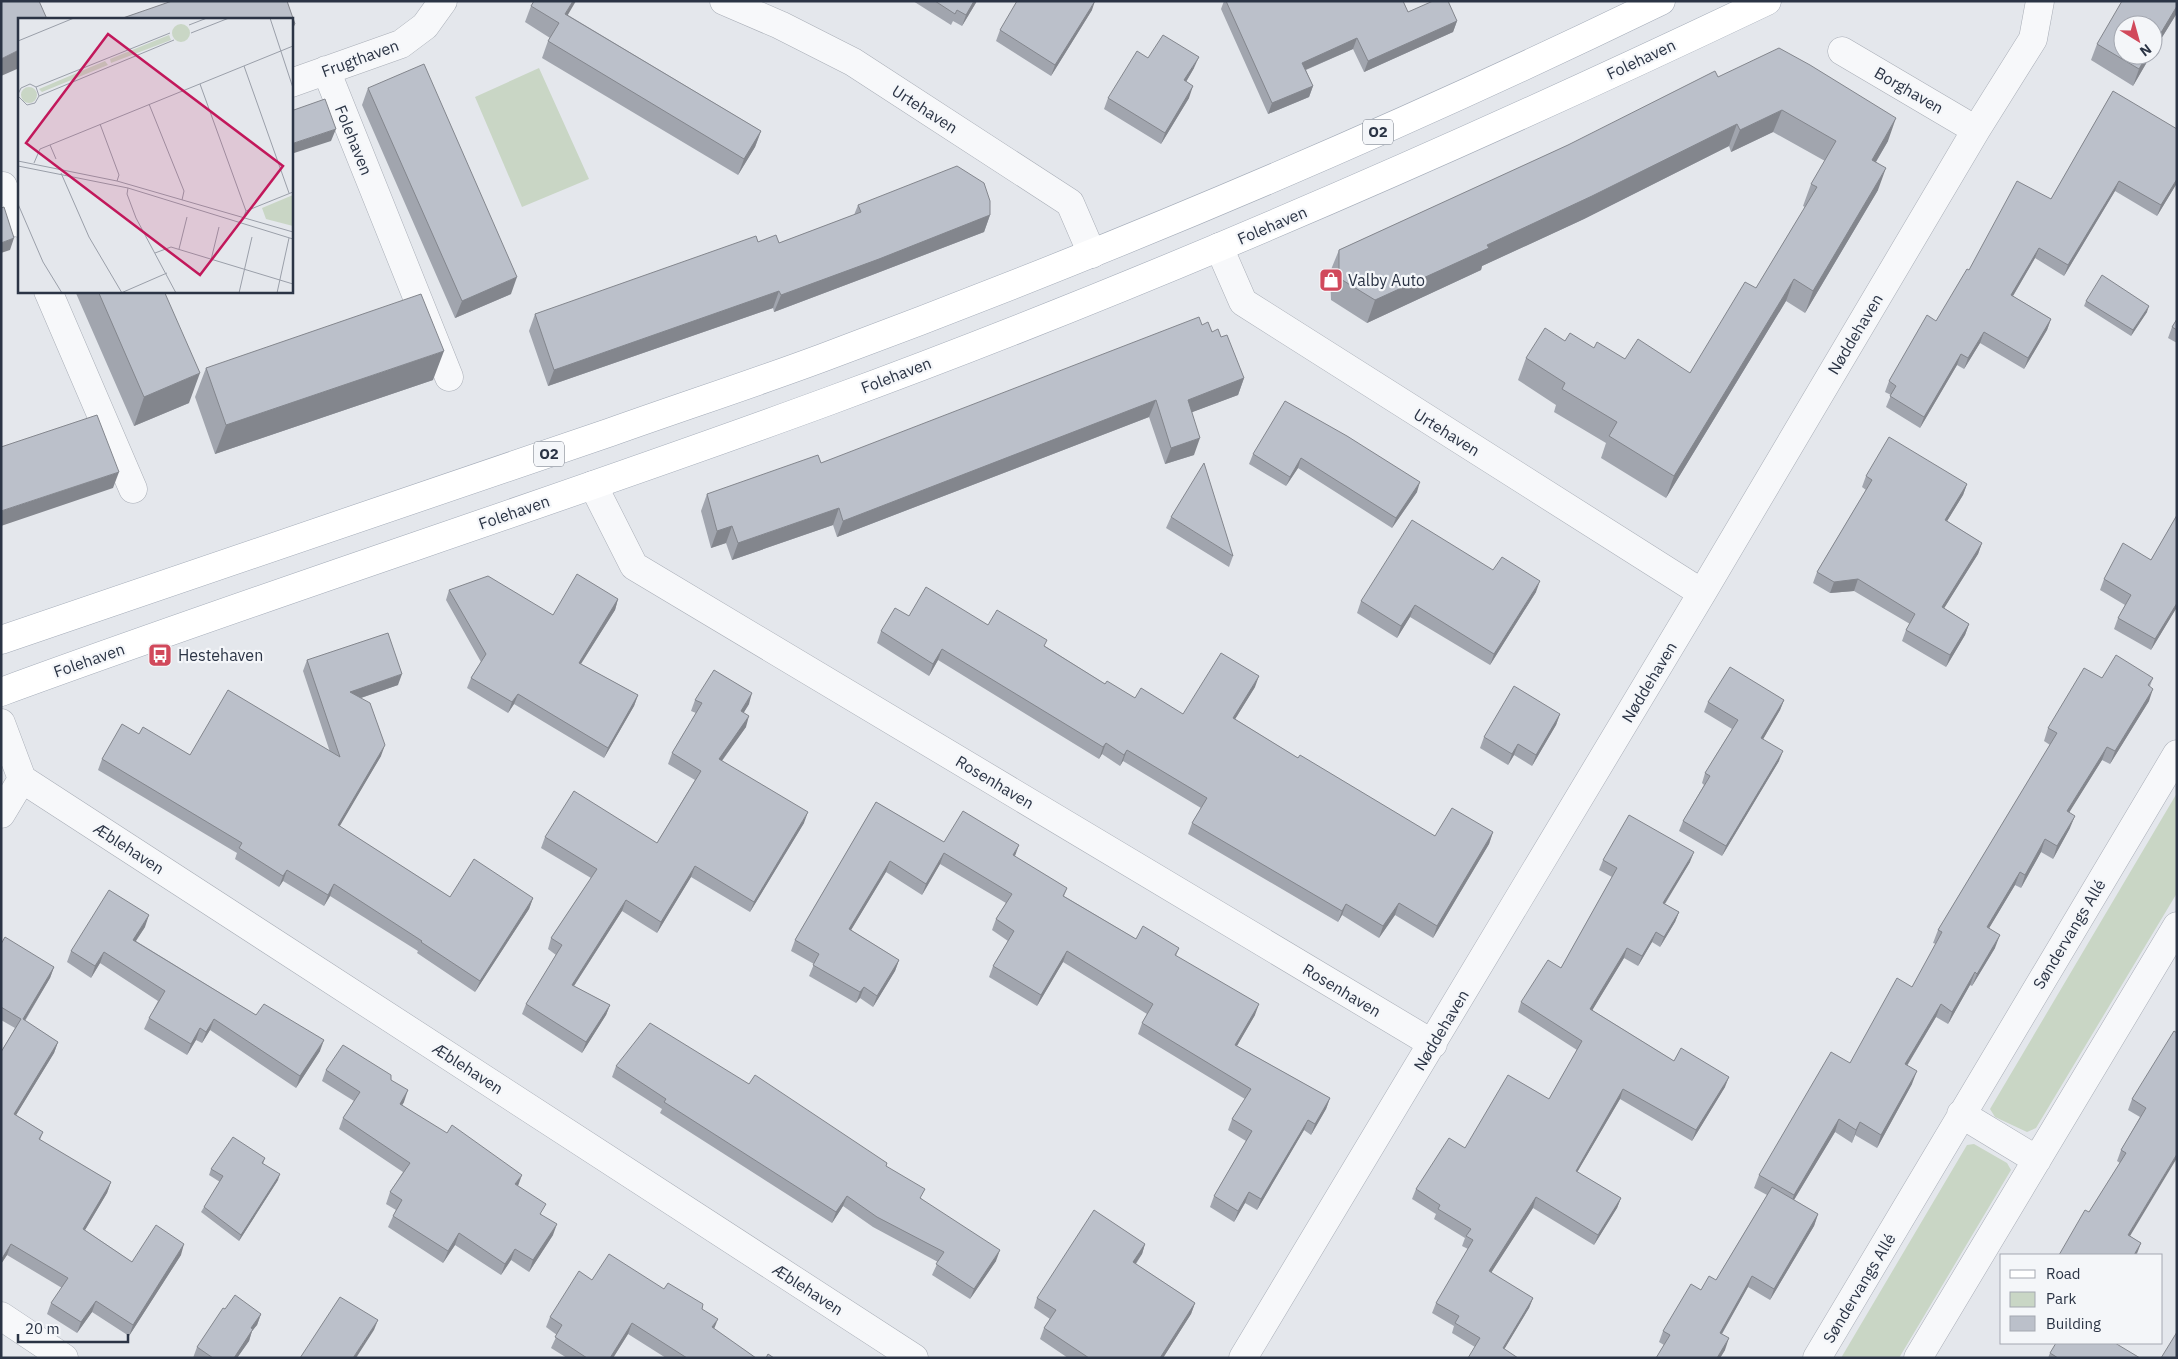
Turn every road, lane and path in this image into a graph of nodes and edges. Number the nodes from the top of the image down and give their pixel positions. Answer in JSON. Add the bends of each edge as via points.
{"nodes":[{"id":1,"x":443,"y":1,"type":"edge"},
{"id":2,"x":724,"y":1,"type":"edge"},
{"id":3,"x":1661,"y":1,"type":"edge"},
{"id":4,"x":1767,"y":1,"type":"edge"},
{"id":5,"x":2040,"y":1,"type":"edge"},
{"id":6,"x":1842,"y":51,"type":"dead end"},
{"id":7,"x":326,"y":70,"type":"junction"},
{"id":8,"x":292,"y":83,"type":"edge"},
{"id":9,"x":1976,"y":130,"type":"junction"},
{"id":10,"x":8,"y":184,"type":"edge"},
{"id":11,"x":18,"y":219,"type":"edge"},
{"id":12,"x":1220,"y":247,"type":"junction"},
{"id":13,"x":1092,"y":254,"type":"junction"},
{"id":14,"x":48,"y":292,"type":"edge"},
{"id":15,"x":449,"y":377,"type":"dead end"},
{"id":16,"x":593,"y":485,"type":"junction"},
{"id":17,"x":133,"y":489,"type":"dead end"},
{"id":18,"x":1702,"y":593,"type":"junction"},
{"id":19,"x":1,"y":640,"type":"edge"},
{"id":20,"x":1,"y":692,"type":"edge"},
{"id":21,"x":1,"y":723,"type":"edge"},
{"id":22,"x":2177,"y":754,"type":"edge"},
{"id":23,"x":22,"y":779,"type":"junction"},
{"id":24,"x":1,"y":814,"type":"edge"},
{"id":25,"x":2177,"y":926,"type":"edge"},
{"id":26,"x":1433,"y":1044,"type":"junction"},
{"id":27,"x":1961,"y":1114,"type":"junction"},
{"id":28,"x":2037,"y":1160,"type":"junction"},
{"id":29,"x":1,"y":1316,"type":"edge"},
{"id":30,"x":64,"y":1358,"type":"edge"},
{"id":31,"x":914,"y":1358,"type":"edge"},
{"id":32,"x":1243,"y":1358,"type":"edge"},
{"id":33,"x":1818,"y":1358,"type":"edge"},
{"id":34,"x":1918,"y":1358,"type":"edge"}],
"edges":[{"from":1,"to":7,"type":"street","name":"Frugthaven","via":[[425,26],[402,44]]},
{"from":2,"to":13,"type":"street","name":"Urtehaven","via":[[853,62],[1070,203]]},
{"from":3,"to":13,"type":"main road","number":"O2","via":[[1449,102]]},
{"from":4,"to":12,"type":"main road","name":"Folehaven","via":[[1380,179]]},
{"from":5,"to":9,"type":"street","name":"Nøddehaven","via":[[2033,39]]},
{"from":6,"to":9,"type":"street","name":"Borghaven"},
{"from":7,"to":8,"type":"street","name":"Frugthaven"},
{"from":7,"to":15,"type":"street","name":"Folehaven"},
{"from":9,"to":18,"type":"street","name":"Nøddehaven"},
{"from":10,"to":11,"type":"street"},
{"from":12,"to":16,"type":"main road","name":"Folehaven","via":[[933,362]]},
{"from":12,"to":18,"type":"street","name":"Urtehaven","via":[[1243,302]]},
{"from":13,"to":19,"type":"main road","number":"O2","via":[[816,360],[487,476]]},
{"from":14,"to":17,"type":"street"},
{"from":16,"to":20,"type":"main road","name":"Folehaven"},
{"from":16,"to":26,"type":"street","name":"Rosenhaven","via":[[634,566]]},
{"from":18,"to":26,"type":"street","name":"Nøddehaven"},
{"from":21,"to":23,"type":"street"},
{"from":22,"to":27,"type":"street","name":"Søndervangs Allé"},
{"from":23,"to":24,"type":"street"},
{"from":23,"to":31,"type":"street","name":"Æblehaven"},
{"from":25,"to":28,"type":"street"},
{"from":26,"to":32,"type":"street","name":"Nøddehaven"},
{"from":27,"to":28,"type":"street"},
{"from":27,"to":33,"type":"street","name":"Søndervangs Allé"},
{"from":28,"to":34,"type":"street"},
{"from":29,"to":30,"type":"street"}]}
